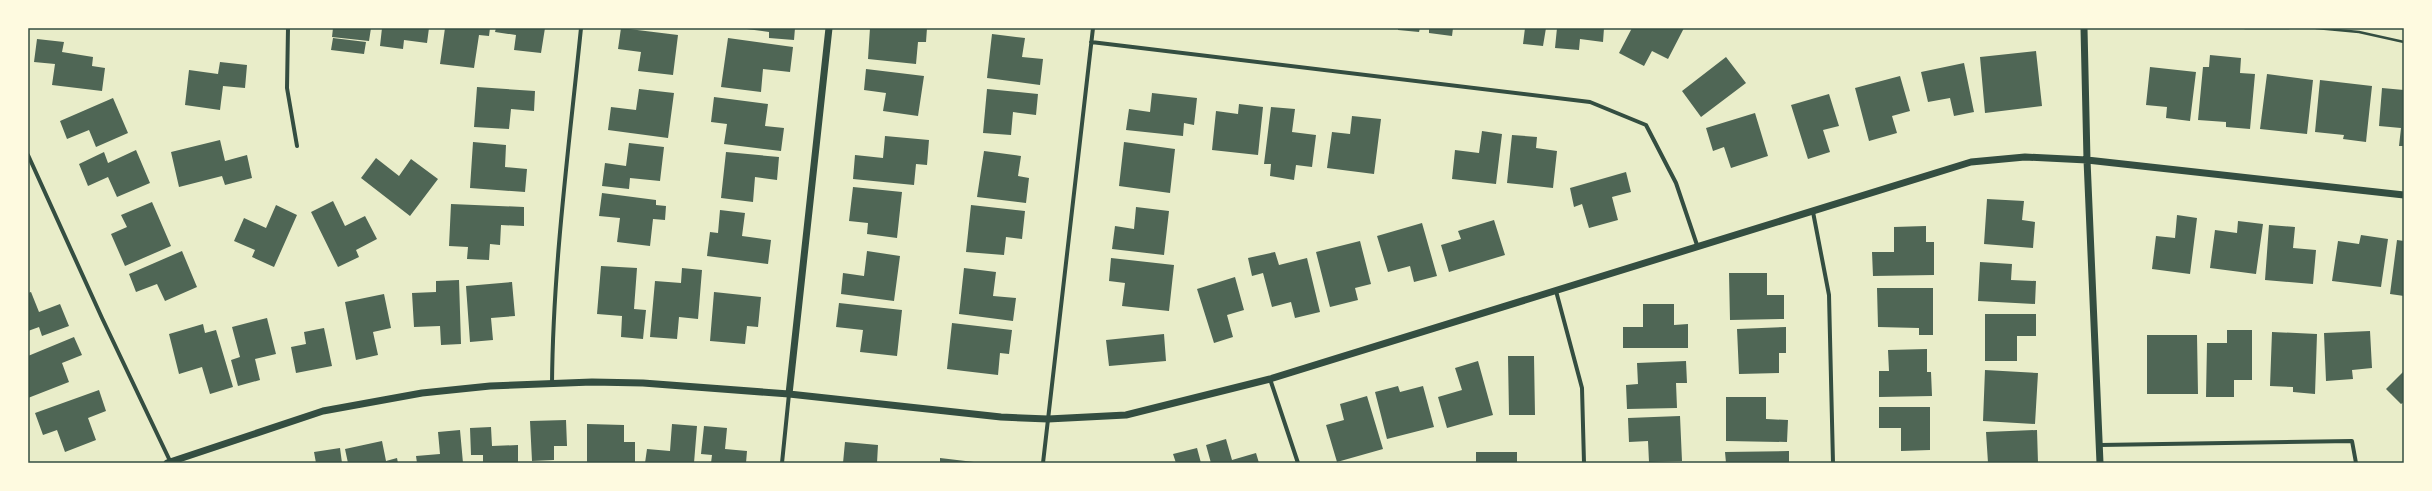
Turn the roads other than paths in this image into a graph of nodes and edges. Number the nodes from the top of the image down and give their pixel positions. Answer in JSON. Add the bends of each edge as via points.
{"nodes":[{"id":1,"x":288,"y":28,"type":"edge"},
{"id":2,"x":581,"y":28,"type":"edge"},
{"id":3,"x":829,"y":28,"type":"edge"},
{"id":4,"x":1093,"y":28,"type":"edge"},
{"id":5,"x":2084,"y":28,"type":"edge"},
{"id":6,"x":1091,"y":42,"type":"junction"},
{"id":7,"x":297,"y":146,"type":"dead end"},
{"id":8,"x":28,"y":155,"type":"edge"},
{"id":9,"x":2087,"y":160,"type":"junction"},
{"id":10,"x":2404,"y":195,"type":"edge"},
{"id":11,"x":1813,"y":212,"type":"junction"},
{"id":12,"x":1697,"y":245,"type":"junction"},
{"id":13,"x":1556,"y":291,"type":"junction"},
{"id":14,"x":1270,"y":379,"type":"junction"},
{"id":15,"x":552,"y":384,"type":"junction"},
{"id":16,"x":790,"y":394,"type":"junction"},
{"id":17,"x":1048,"y":419,"type":"junction"},
{"id":18,"x":2100,"y":445,"type":"junction"},
{"id":19,"x":170,"y":463,"type":"edge"},
{"id":20,"x":782,"y":463,"type":"edge"},
{"id":21,"x":1042,"y":463,"type":"edge"},
{"id":22,"x":1298,"y":463,"type":"edge"},
{"id":23,"x":1584,"y":463,"type":"edge"},
{"id":24,"x":1833,"y":463,"type":"edge"},
{"id":25,"x":2100,"y":463,"type":"edge"},
{"id":26,"x":2356,"y":463,"type":"edge"}],
"edges":[{"from":1,"to":7,"type":"street","via":[[287,88]]},
{"from":2,"to":15,"type":"street","via":[[561,221],[553,324]]},
{"from":3,"to":16,"type":"street"},
{"from":4,"to":6,"type":"street"},
{"from":5,"to":9,"type":"street"},
{"from":6,"to":12,"type":"street","via":[[1590,102],[1646,125],[1676,183]]},
{"from":6,"to":17,"type":"street"},
{"from":8,"to":19,"type":"street"},
{"from":9,"to":10,"type":"street"},
{"from":9,"to":11,"type":"street","via":[[2025,157],[1971,162]]},
{"from":9,"to":18,"type":"street"},
{"from":11,"to":12,"type":"street"},
{"from":11,"to":24,"type":"street","via":[[1829,295]]},
{"from":12,"to":13,"type":"street"},
{"from":13,"to":14,"type":"street"},
{"from":13,"to":23,"type":"street","via":[[1582,388]]},
{"from":14,"to":17,"type":"street","via":[[1126,415]]},
{"from":14,"to":22,"type":"street"},
{"from":15,"to":16,"type":"street","via":[[643,383]]},
{"from":15,"to":19,"type":"street","via":[[490,386],[422,393],[323,411]]},
{"from":16,"to":17,"type":"street","via":[[1001,418]]},
{"from":16,"to":20,"type":"street"},
{"from":17,"to":21,"type":"street"},
{"from":18,"to":25,"type":"street"},
{"from":18,"to":26,"type":"street","via":[[2352,441]]}]}
